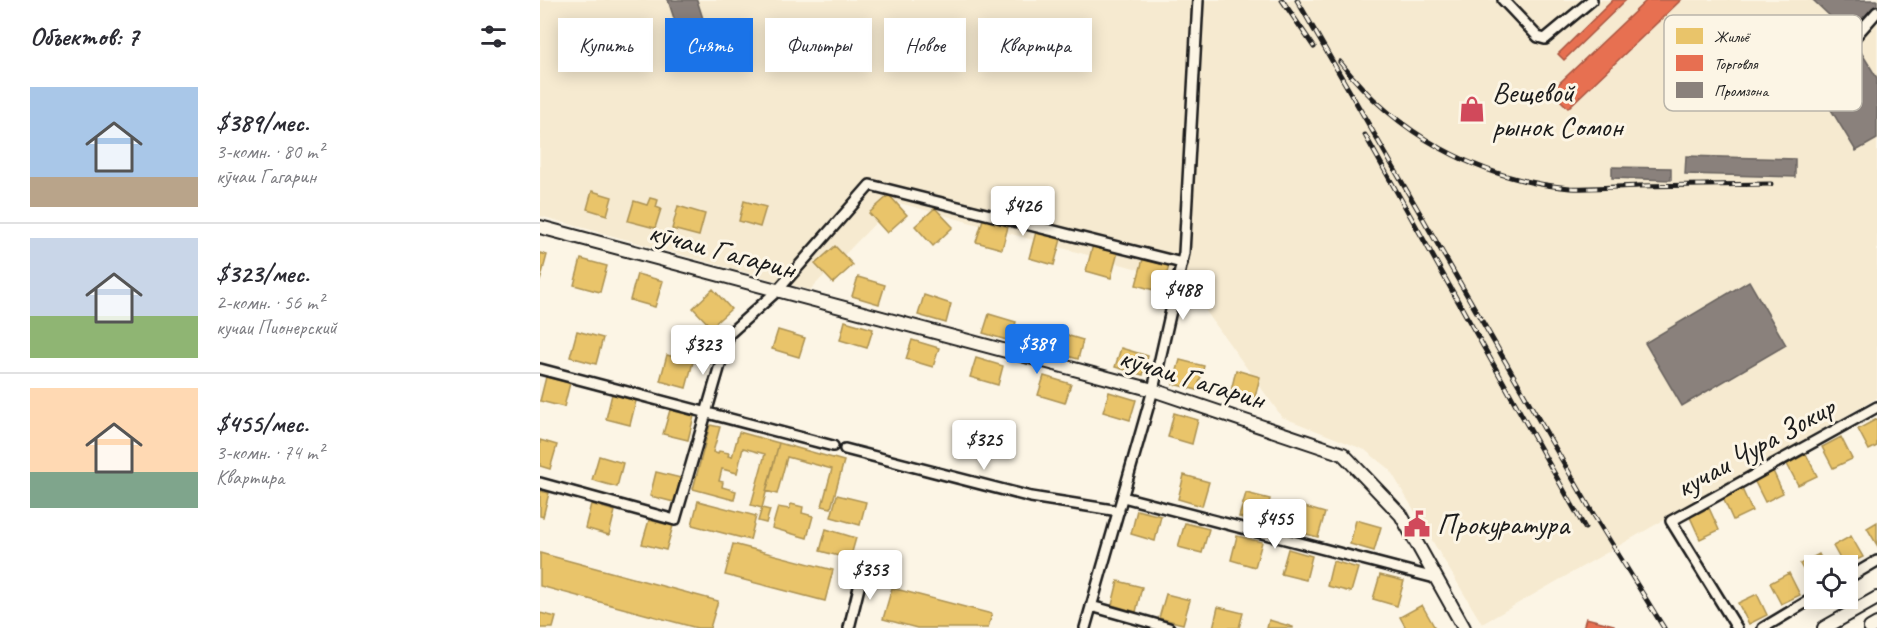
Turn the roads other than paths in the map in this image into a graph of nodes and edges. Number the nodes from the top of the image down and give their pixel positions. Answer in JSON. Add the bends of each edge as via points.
{"nodes":[{"id":1,"x":1198,"y":0,"type":"edge"},
{"id":2,"x":1503,"y":0,"type":"edge"},
{"id":3,"x":1592,"y":0,"type":"edge"},
{"id":4,"x":1877,"y":12,"type":"edge"},
{"id":5,"x":1862,"y":29,"type":"edge"},
{"id":6,"x":540,"y":227,"type":"edge"},
{"id":7,"x":1182,"y":263,"type":"junction"},
{"id":8,"x":777,"y":291,"type":"junction"},
{"id":9,"x":540,"y":369,"type":"edge"},
{"id":10,"x":1153,"y":390,"type":"junction"},
{"id":11,"x":1877,"y":406,"type":"edge"},
{"id":12,"x":707,"y":412,"type":"junction"},
{"id":13,"x":833,"y":446,"type":"dead end"},
{"id":14,"x":845,"y":449,"type":"dead end"},
{"id":15,"x":540,"y":483,"type":"edge"},
{"id":16,"x":1123,"y":496,"type":"junction"},
{"id":17,"x":1119,"y":511,"type":"junction"},
{"id":18,"x":1877,"y":561,"type":"edge"},
{"id":19,"x":864,"y":567,"type":"dead end"},
{"id":20,"x":1858,"y":572,"type":"edge"},
{"id":21,"x":1435,"y":578,"type":"junction"},
{"id":22,"x":1877,"y":598,"type":"edge"},
{"id":23,"x":1804,"y":604,"type":"edge"},
{"id":24,"x":1091,"y":606,"type":"junction"},
{"id":25,"x":1839,"y":624,"type":"edge"},
{"id":26,"x":1877,"y":624,"type":"edge"},
{"id":27,"x":849,"y":628,"type":"edge"},
{"id":28,"x":1086,"y":628,"type":"edge"},
{"id":29,"x":1169,"y":628,"type":"edge"},
{"id":30,"x":1464,"y":628,"type":"edge"},
{"id":31,"x":1737,"y":628,"type":"edge"},
{"id":32,"x":1763,"y":628,"type":"edge"},
{"id":33,"x":1824,"y":628,"type":"edge"},
{"id":34,"x":1870,"y":628,"type":"edge"}],
"edges":[{"from":1,"to":7,"type":"street"},
{"from":2,"to":3,"type":"street","via":[[1538,37],[1545,39]]},
{"from":4,"to":5,"type":"street"},
{"from":6,"to":8,"type":"main road","name":"кӯчаи Гагарин"},
{"from":7,"to":8,"type":"street","via":[[870,185]]},
{"from":7,"to":10,"type":"street"},
{"from":8,"to":10,"type":"main road","name":"кӯчаи Гагарин"},
{"from":8,"to":12,"type":"street","via":[[729,334]]},
{"from":9,"to":12,"type":"street"},
{"from":10,"to":16,"type":"street"},
{"from":10,"to":21,"type":"main road","name":"кӯчаи Гагарин","via":[[1343,454],[1401,515]]},
{"from":11,"to":31,"type":"street","name":"кучаи Чура Зокир","via":[[1671,521]]},
{"from":12,"to":13,"type":"street"},
{"from":12,"to":15,"type":"street","via":[[675,520]]},
{"from":14,"to":17,"type":"street","via":[[1031,498]]},
{"from":16,"to":17,"type":"street"},
{"from":16,"to":21,"type":"street"},
{"from":17,"to":24,"type":"street"},
{"from":18,"to":20,"type":"street"},
{"from":19,"to":27,"type":"street"},
{"from":21,"to":30,"type":"main road","name":"кӯчаи Гагарин"},
{"from":22,"to":25,"type":"main road"},
{"from":23,"to":32,"type":"street"},
{"from":24,"to":28,"type":"street"},
{"from":24,"to":29,"type":"street"},
{"from":25,"to":33,"type":"main road"},
{"from":26,"to":34,"type":"main road"}]}
